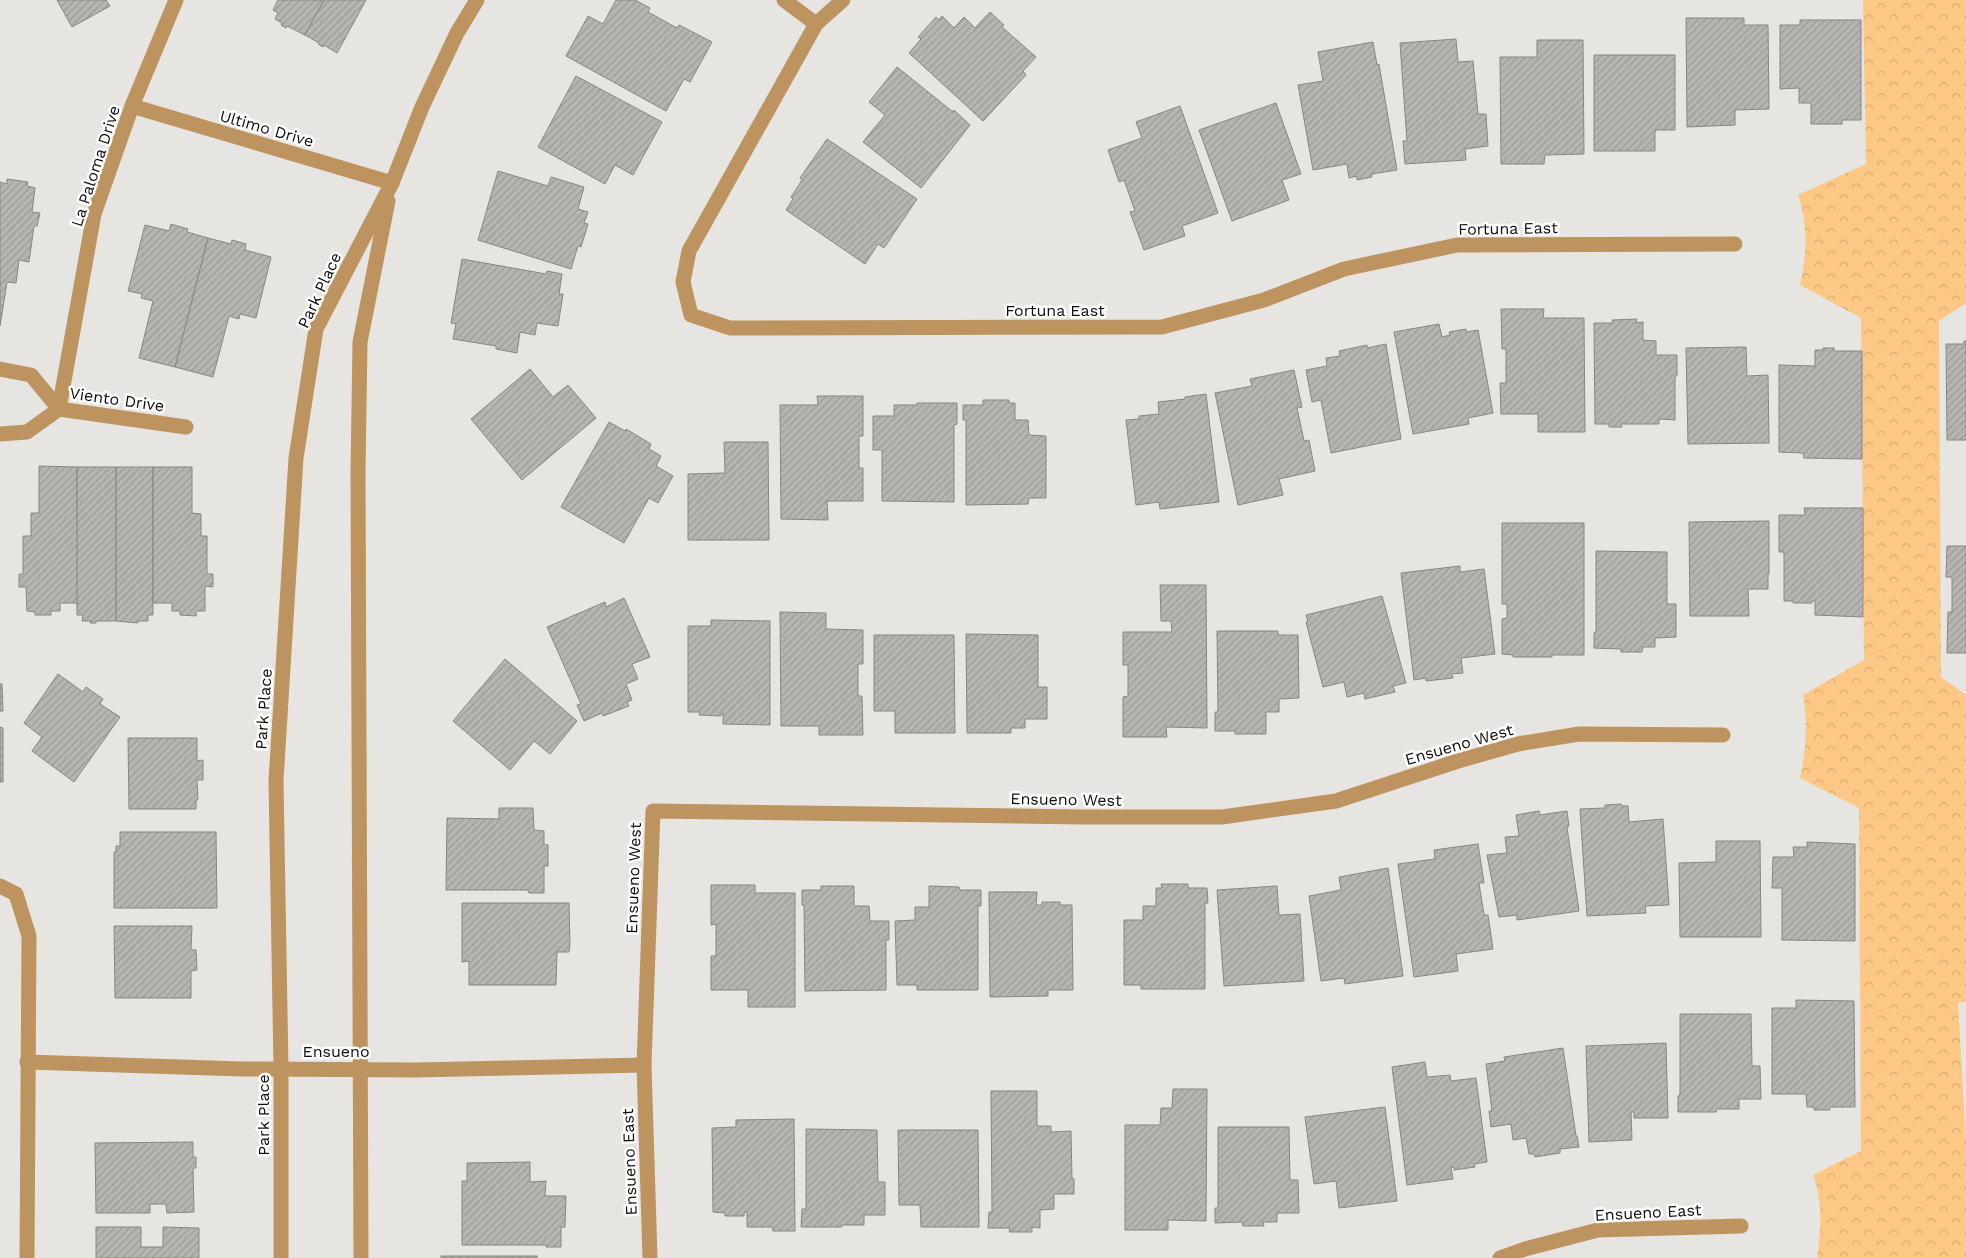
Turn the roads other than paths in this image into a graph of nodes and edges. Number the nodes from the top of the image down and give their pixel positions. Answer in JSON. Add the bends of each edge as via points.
{"nodes":[{"id":1,"x":176,"y":0,"type":"edge"},
{"id":2,"x":477,"y":0,"type":"edge"},
{"id":3,"x":784,"y":0,"type":"edge"},
{"id":4,"x":843,"y":0,"type":"edge"},
{"id":5,"x":816,"y":24,"type":"junction"},
{"id":6,"x":132,"y":106,"type":"junction"},
{"id":7,"x":392,"y":183,"type":"junction"},
{"id":8,"x":1735,"y":244,"type":"dead end"},
{"id":9,"x":0,"y":369,"type":"edge"},
{"id":10,"x":60,"y":409,"type":"junction"},
{"id":11,"x":186,"y":427,"type":"dead end"},
{"id":12,"x":0,"y":434,"type":"edge"},
{"id":13,"x":1723,"y":735,"type":"dead end"},
{"id":14,"x":0,"y":886,"type":"edge"},
{"id":15,"x":27,"y":1062,"type":"junction"},
{"id":16,"x":644,"y":1065,"type":"junction"},
{"id":17,"x":281,"y":1068,"type":"junction"},
{"id":18,"x":360,"y":1068,"type":"junction"},
{"id":19,"x":1740,"y":1226,"type":"dead end"},
{"id":20,"x":27,"y":1258,"type":"edge"},
{"id":21,"x":281,"y":1258,"type":"edge"},
{"id":22,"x":361,"y":1258,"type":"edge"},
{"id":23,"x":650,"y":1258,"type":"edge"},
{"id":24,"x":1500,"y":1258,"type":"edge"}],
"edges":[{"from":1,"to":6,"type":"street","name":"La Paloma Drive"},
{"from":2,"to":7,"type":"street","name":"Park Place","via":[[457,33],[422,106]]},
{"from":3,"to":5,"type":"street"},
{"from":4,"to":5,"type":"street"},
{"from":5,"to":8,"type":"street","name":"Fortuna East","via":[[689,251],[683,282],[691,315],[730,328],[1162,327],[1264,300],[1344,269],[1457,245]]},
{"from":6,"to":7,"type":"street","name":"Ultimo Drive"},
{"from":6,"to":10,"type":"street","name":"La Paloma Drive","via":[[94,214]]},
{"from":7,"to":17,"type":"street","name":"Park Place","via":[[316,329],[296,458],[276,781]]},
{"from":7,"to":18,"type":"street","name":"Park Place","via":[[360,342]]},
{"from":9,"to":10,"type":"street","name":"Viento Drive","via":[[31,375]]},
{"from":10,"to":11,"type":"street","name":"Viento Drive"},
{"from":10,"to":12,"type":"street","via":[[27,432]]},
{"from":13,"to":16,"type":"street","name":"Ensueno West","via":[[1570,736],[1518,744],[1458,760],[1336,801],[1222,817],[654,811]]},
{"from":14,"to":15,"type":"street","via":[[16,894],[29,936]]},
{"from":15,"to":17,"type":"street","name":"Ensueno"},
{"from":15,"to":20,"type":"street"},
{"from":16,"to":18,"type":"street","name":"Ensueno","via":[[415,1070]]},
{"from":16,"to":23,"type":"street","name":"Ensueno East"},
{"from":17,"to":18,"type":"street","name":"Ensueno"},
{"from":17,"to":21,"type":"street","name":"Park Place"},
{"from":18,"to":22,"type":"street","name":"Park Place"},
{"from":19,"to":24,"type":"street","name":"Ensueno East","via":[[1598,1230]]}]}
